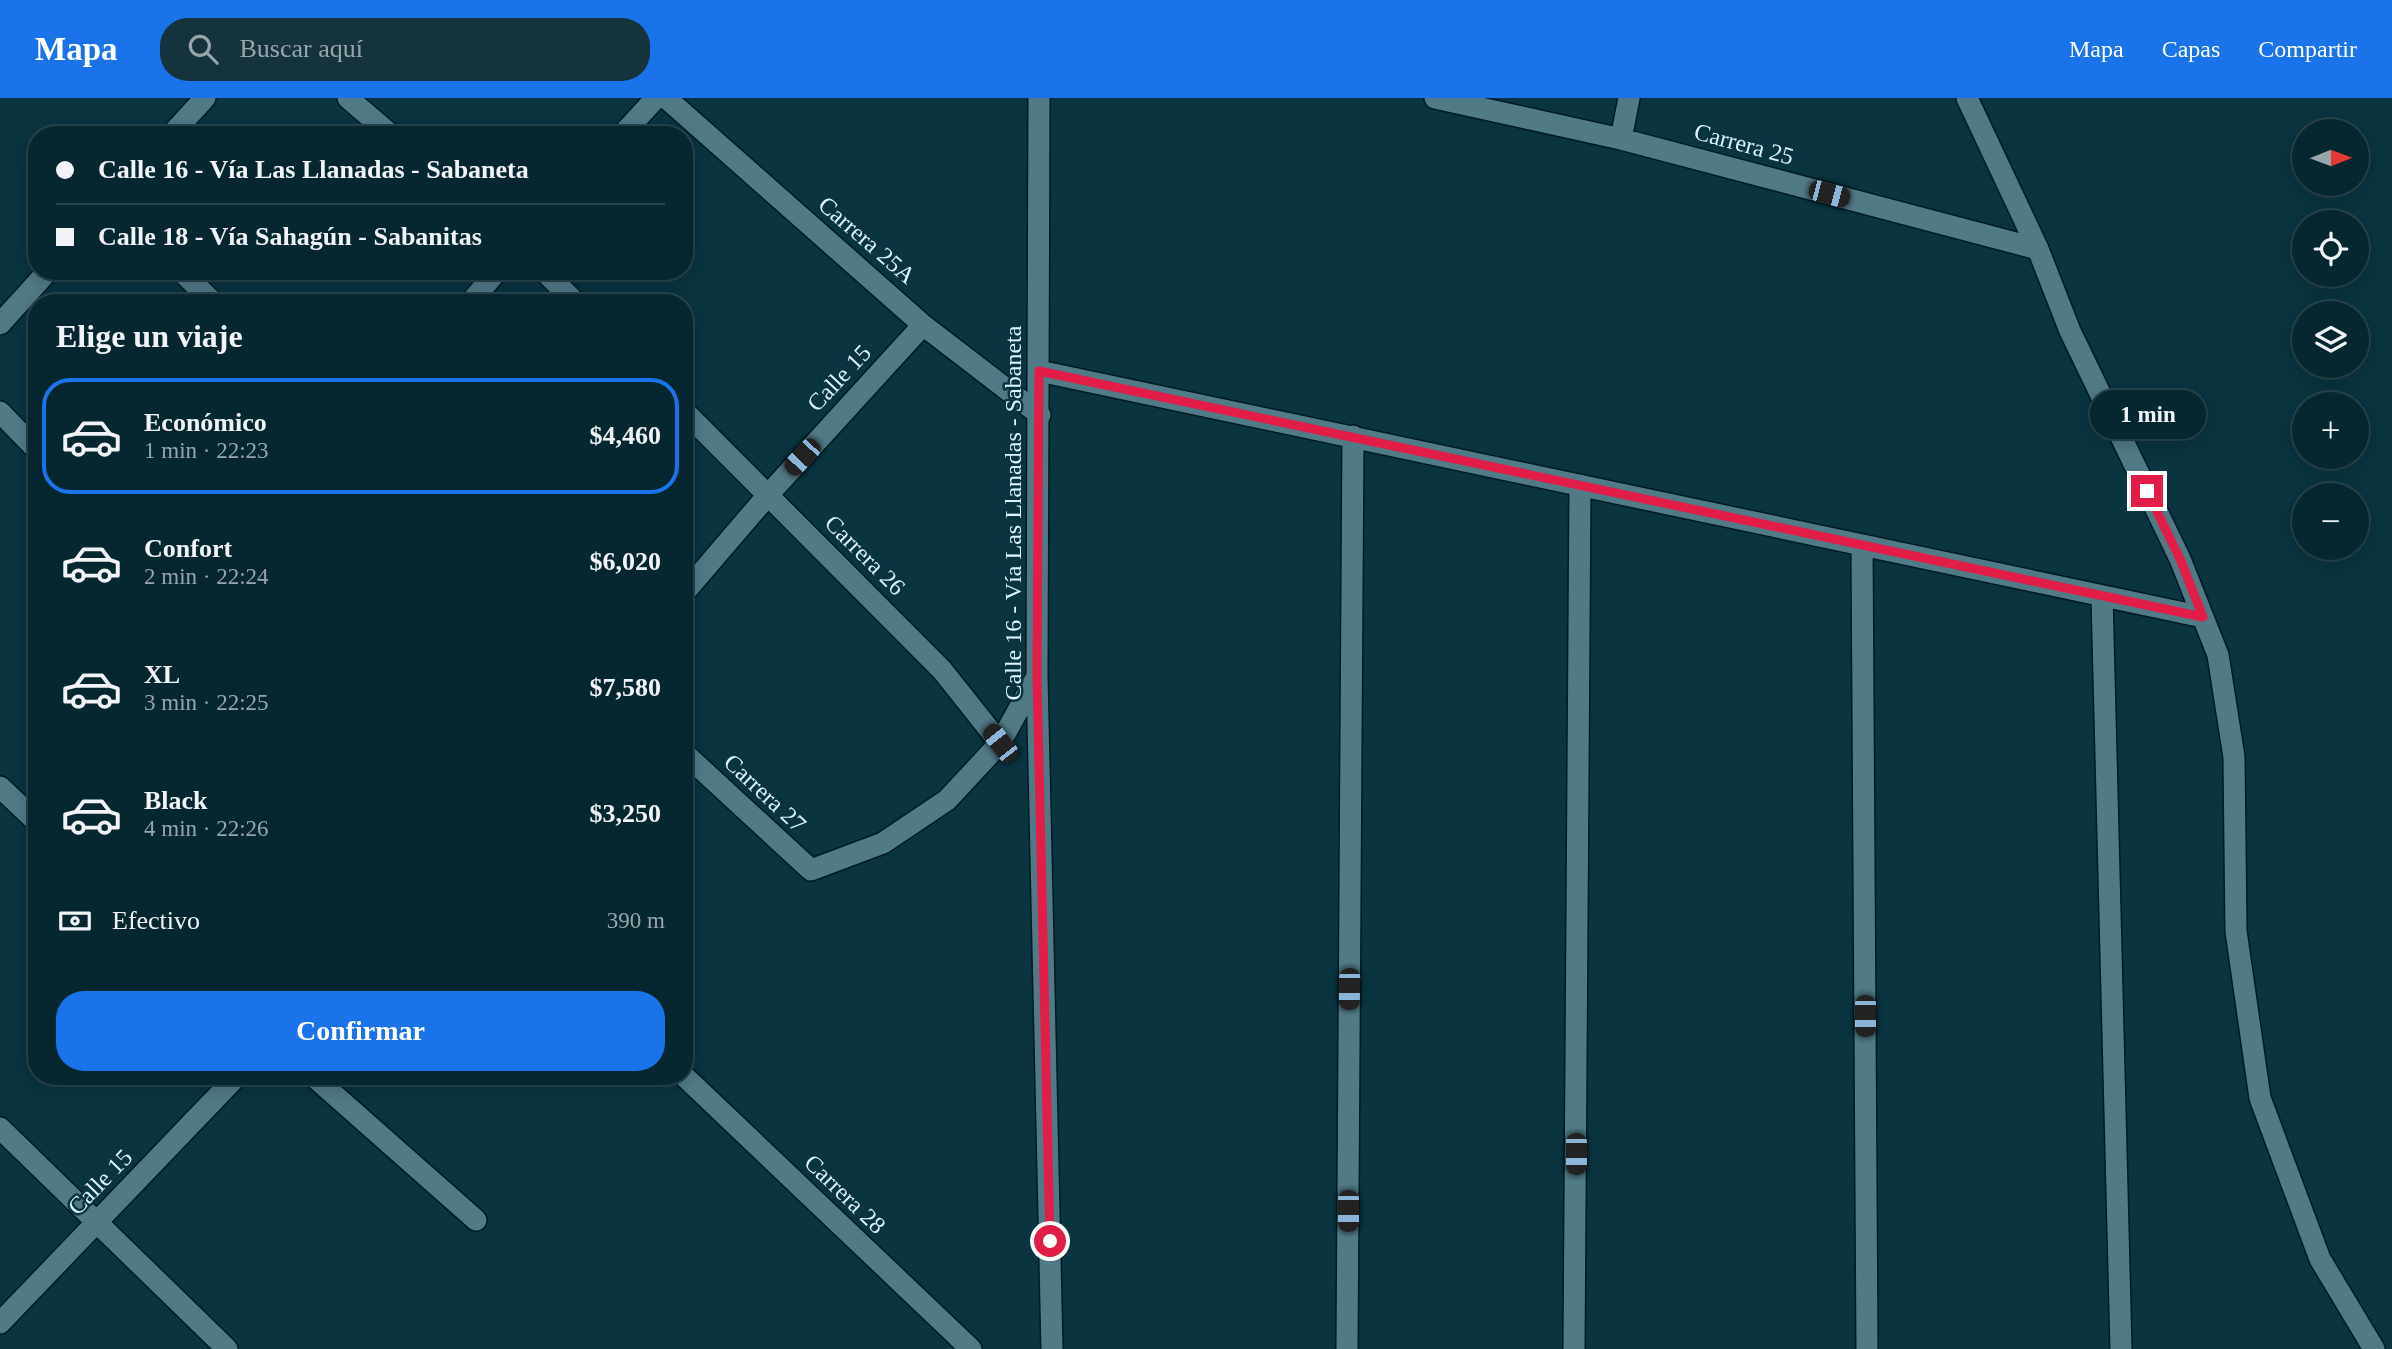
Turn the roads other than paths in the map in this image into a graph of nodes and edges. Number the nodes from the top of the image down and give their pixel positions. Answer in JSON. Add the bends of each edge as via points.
{"nodes":[{"id":1,"x":205,"y":98,"type":"edge"},
{"id":2,"x":348,"y":98,"type":"edge"},
{"id":3,"x":656,"y":98,"type":"edge"},
{"id":4,"x":666,"y":98,"type":"edge"},
{"id":5,"x":1039,"y":98,"type":"edge"},
{"id":6,"x":1435,"y":98,"type":"edge"},
{"id":7,"x":1629,"y":98,"type":"edge"},
{"id":8,"x":1967,"y":98,"type":"edge"},
{"id":9,"x":1501,"y":106,"type":"edge"},
{"id":10,"x":180,"y":126,"type":"edge"},
{"id":11,"x":381,"y":126,"type":"edge"},
{"id":12,"x":630,"y":126,"type":"edge"},
{"id":13,"x":1621,"y":139,"type":"junction"},
{"id":14,"x":2038,"y":248,"type":"junction"},
{"id":15,"x":40,"y":280,"type":"edge"},
{"id":16,"x":190,"y":280,"type":"edge"},
{"id":17,"x":489,"y":280,"type":"edge"},
{"id":18,"x":553,"y":280,"type":"edge"},
{"id":19,"x":205,"y":294,"type":"edge"},
{"id":20,"x":478,"y":294,"type":"edge"},
{"id":21,"x":567,"y":294,"type":"edge"},
{"id":22,"x":0,"y":324,"type":"edge"},
{"id":23,"x":923,"y":325,"type":"junction"},
{"id":24,"x":1039,"y":371,"type":"junction"},
{"id":25,"x":0,"y":412,"type":"edge"},
{"id":26,"x":1040,"y":415,"type":"junction"},
{"id":27,"x":693,"y":420,"type":"edge"},
{"id":28,"x":1353,"y":436,"type":"junction"},
{"id":29,"x":28,"y":441,"type":"edge"},
{"id":30,"x":1580,"y":485,"type":"junction"},
{"id":31,"x":768,"y":495,"type":"junction"},
{"id":32,"x":1862,"y":545,"type":"junction"},
{"id":33,"x":693,"y":582,"type":"edge"},
{"id":34,"x":2102,"y":596,"type":"junction"},
{"id":35,"x":2203,"y":617,"type":"junction"},
{"id":36,"x":1037,"y":676,"type":"junction"},
{"id":37,"x":1000,"y":743,"type":"junction"},
{"id":38,"x":693,"y":761,"type":"edge"},
{"id":39,"x":0,"y":787,"type":"edge"},
{"id":40,"x":28,"y":813,"type":"edge"},
{"id":41,"x":228,"y":1085,"type":"edge"},
{"id":42,"x":323,"y":1085,"type":"edge"},
{"id":43,"x":693,"y":1085,"type":"edge"},
{"id":44,"x":0,"y":1128,"type":"edge"},
{"id":45,"x":476,"y":1220,"type":"dead end"},
{"id":46,"x":97,"y":1223,"type":"junction"},
{"id":47,"x":0,"y":1323,"type":"edge"},
{"id":48,"x":227,"y":1349,"type":"edge"},
{"id":49,"x":971,"y":1349,"type":"edge"},
{"id":50,"x":1052,"y":1349,"type":"edge"},
{"id":51,"x":1347,"y":1349,"type":"edge"},
{"id":52,"x":1574,"y":1349,"type":"edge"},
{"id":53,"x":1867,"y":1349,"type":"edge"},
{"id":54,"x":2121,"y":1349,"type":"edge"},
{"id":55,"x":2374,"y":1349,"type":"edge"}],
"edges":[{"from":1,"to":10,"type":"street"},
{"from":2,"to":11,"type":"street"},
{"from":3,"to":12,"type":"street"},
{"from":4,"to":23,"type":"street","name":"Carrera 25A"},
{"from":5,"to":24,"type":"street","name":"Calle 16 - Vía Las Llanadas - Sabaneta"},
{"from":6,"to":9,"type":"street","name":"Carrera 25"},
{"from":7,"to":13,"type":"street"},
{"from":8,"to":14,"type":"street"},
{"from":9,"to":13,"type":"street","name":"Carrera 25"},
{"from":13,"to":14,"type":"street","name":"Carrera 25"},
{"from":14,"to":35,"type":"street","via":[[2070,331],[2180,559]]},
{"from":15,"to":22,"type":"street"},
{"from":16,"to":19,"type":"street"},
{"from":17,"to":20,"type":"street"},
{"from":18,"to":21,"type":"street"},
{"from":23,"to":26,"type":"street","name":"Carrera 25A"},
{"from":23,"to":31,"type":"street","name":"Calle 15"},
{"from":24,"to":26,"type":"street","name":"Calle 16 - Vía Las Llanadas - Sabaneta"},
{"from":24,"to":28,"type":"street"},
{"from":25,"to":29,"type":"street"},
{"from":26,"to":36,"type":"street","name":"Calle 16 - Vía Las Llanadas - Sabaneta"},
{"from":27,"to":31,"type":"street","name":"Carrera 26"},
{"from":28,"to":30,"type":"street"},
{"from":28,"to":51,"type":"street"},
{"from":30,"to":32,"type":"street"},
{"from":30,"to":52,"type":"street"},
{"from":31,"to":33,"type":"street","name":"Calle 15"},
{"from":31,"to":37,"type":"street","name":"Carrera 26","via":[[942,670]]},
{"from":32,"to":34,"type":"street"},
{"from":32,"to":53,"type":"street"},
{"from":34,"to":35,"type":"street"},
{"from":34,"to":54,"type":"street"},
{"from":35,"to":55,"type":"street","via":[[2218,656],[2234,757],[2236,931],[2260,1098],[2320,1259]]},
{"from":36,"to":37,"type":"street"},
{"from":36,"to":50,"type":"street","name":"Calle 16 - Vía Las Llanadas - Sabaneta"},
{"from":37,"to":38,"type":"street","name":"Carrera 27","via":[[947,800],[915,822],[883,843],[811,870]]},
{"from":39,"to":40,"type":"street"},
{"from":41,"to":46,"type":"street","name":"Calle 15"},
{"from":42,"to":45,"type":"street"},
{"from":43,"to":49,"type":"street","name":"Carrera 28"},
{"from":44,"to":46,"type":"street"},
{"from":46,"to":47,"type":"street","name":"Calle 15"},
{"from":46,"to":48,"type":"street"}]}
